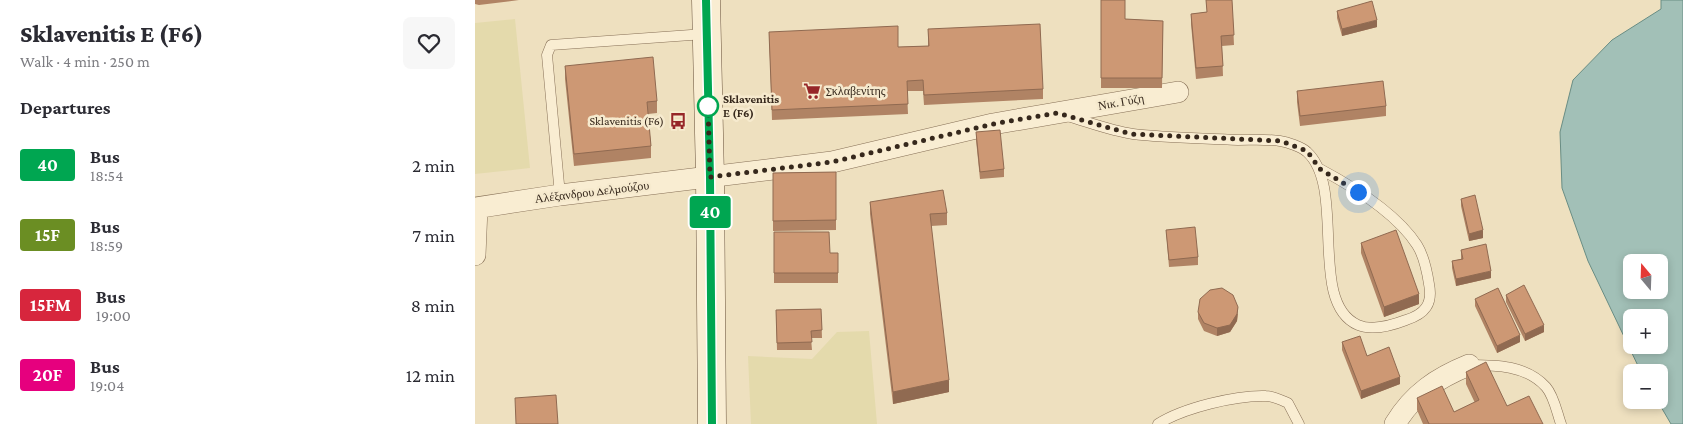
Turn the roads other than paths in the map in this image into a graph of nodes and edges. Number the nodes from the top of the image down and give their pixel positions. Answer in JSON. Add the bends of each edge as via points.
{"nodes":[{"id":1,"x":706,"y":0,"type":"edge"},
{"id":2,"x":706,"y":34,"type":"junction"},
{"id":3,"x":1178,"y":92,"type":"dead end"},
{"id":4,"x":1057,"y":113,"type":"junction"},
{"id":5,"x":1320,"y":169,"type":"junction"},
{"id":6,"x":710,"y":177,"type":"junction"},
{"id":7,"x":560,"y":195,"type":"junction"},
{"id":8,"x":476,"y":208,"type":"edge"},
{"id":9,"x":475,"y":255,"type":"edge"},
{"id":10,"x":1469,"y":365,"type":"joint"},
{"id":11,"x":711,"y":424,"type":"edge"},
{"id":12,"x":1158,"y":424,"type":"edge"},
{"id":13,"x":1299,"y":424,"type":"edge"},
{"id":14,"x":1395,"y":424,"type":"edge"},
{"id":15,"x":1561,"y":424,"type":"edge"}],
"edges":[{"from":1,"to":2,"type":"main road"},
{"from":2,"to":6,"type":"main road"},
{"from":2,"to":7,"type":"lane","via":[[551,45],[547,55]]},
{"from":3,"to":4,"type":"street","name":"Νικ. Γύζη"},
{"from":4,"to":5,"type":"lane","via":[[1131,134],[1281,141],[1307,151]]},
{"from":4,"to":6,"type":"street","name":"Νικ. Γύζη","via":[[993,124],[832,162]]},
{"from":5,"to":5,"type":"lane","via":[[1328,215],[1330,274],[1340,308],[1348,320],[1360,326],[1396,324],[1414,318],[1426,309],[1431,297],[1425,264],[1417,245],[1396,220],[1345,182]]},
{"from":6,"to":7,"type":"street","name":"Αλέξανδρου Δελμούζου"},
{"from":6,"to":11,"type":"main road"},
{"from":7,"to":8,"type":"street","name":"Αλέξανδρου Δελμούζου"},
{"from":8,"to":9,"type":"street"},
{"from":10,"to":14,"type":"street","via":[[1445,374],[1425,388],[1405,407]]},
{"from":10,"to":15,"type":"lane","via":[[1523,370],[1547,388]]},
{"from":12,"to":13,"type":"lane","via":[[1171,416],[1225,401],[1267,396],[1288,403]]}]}
